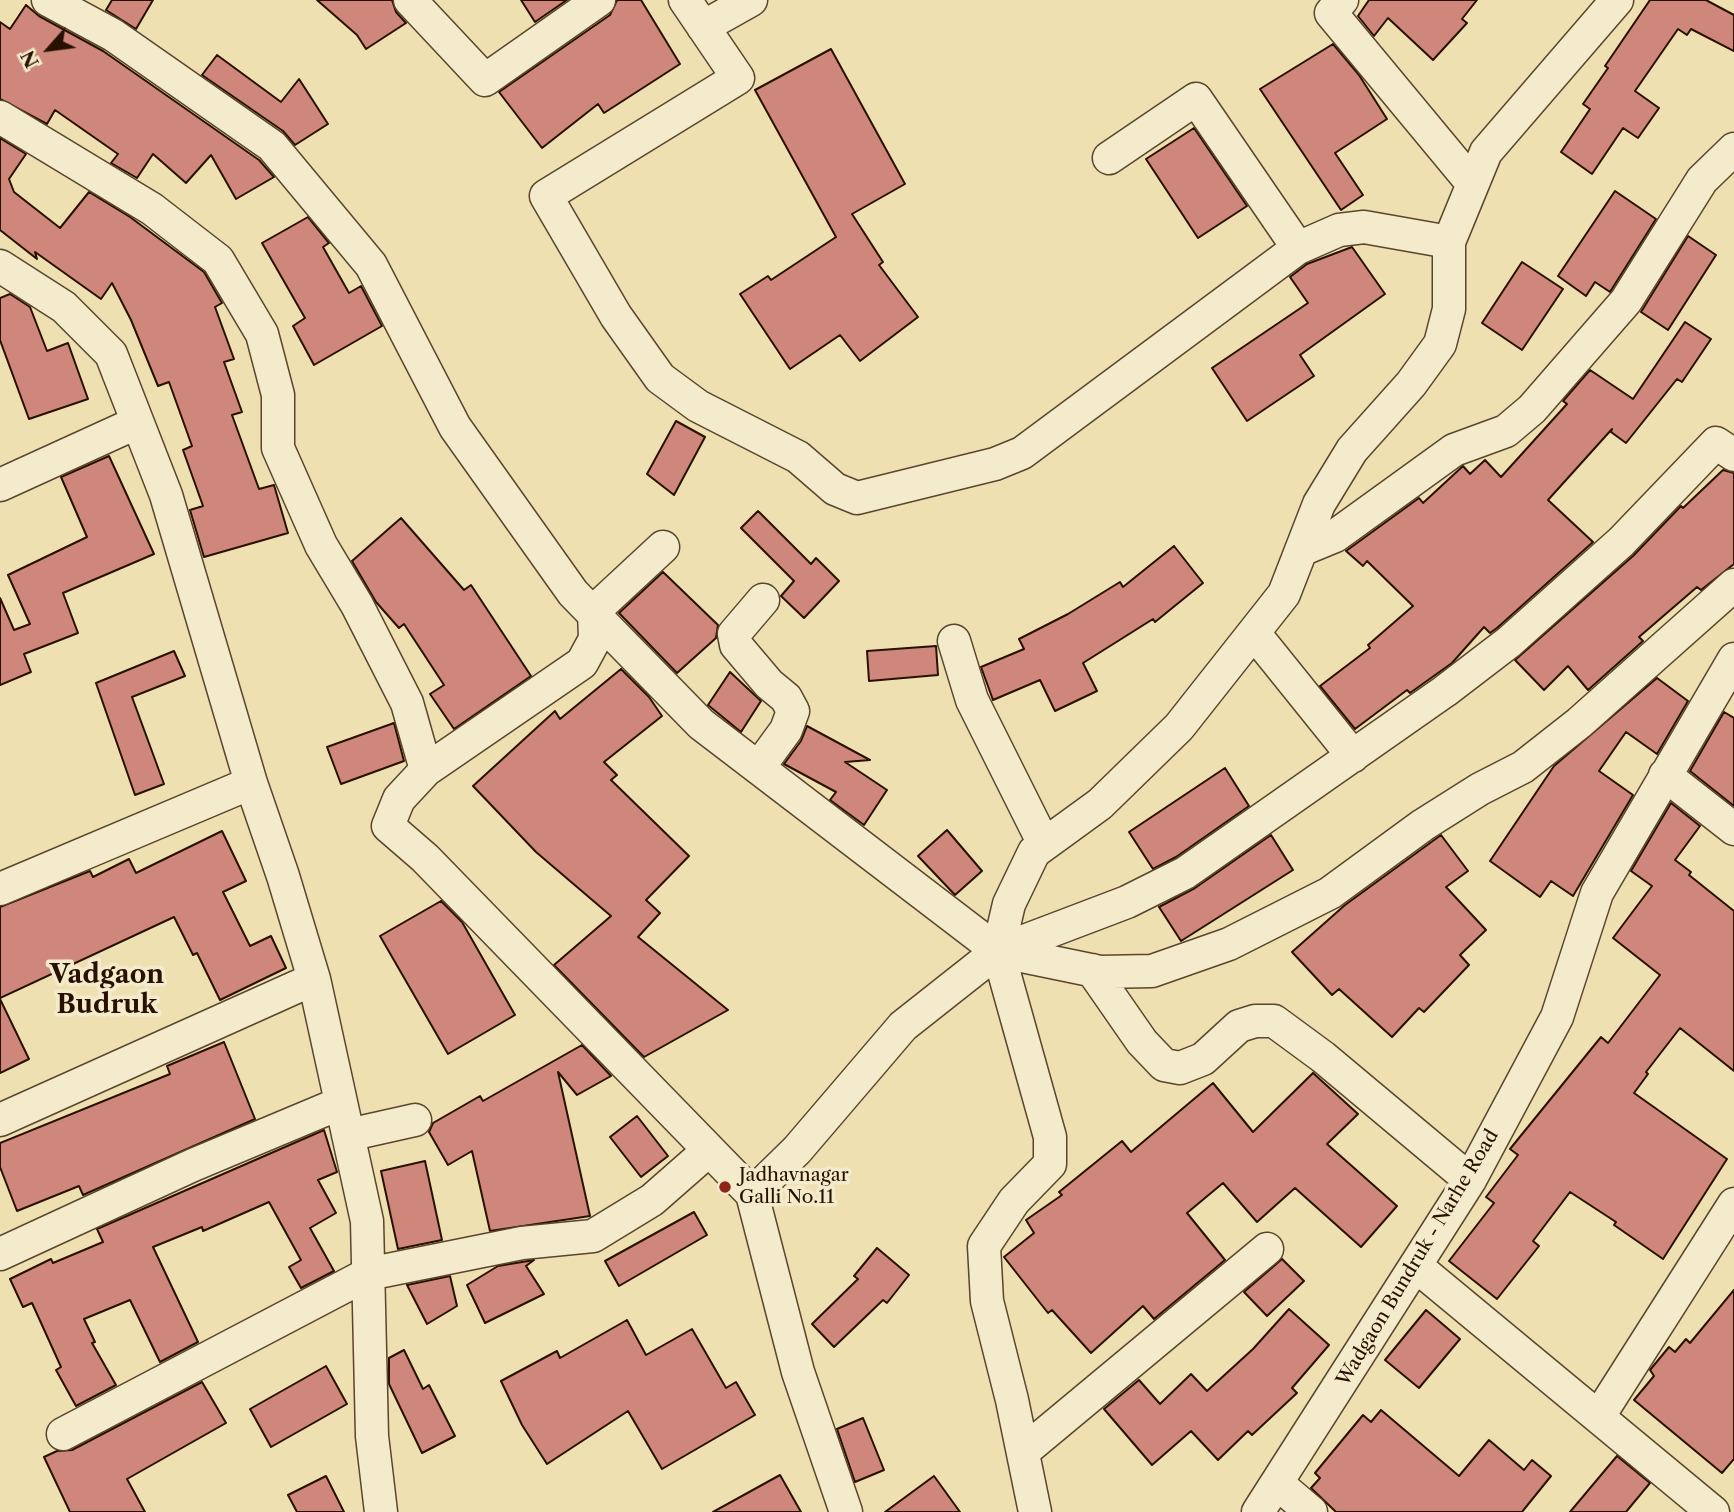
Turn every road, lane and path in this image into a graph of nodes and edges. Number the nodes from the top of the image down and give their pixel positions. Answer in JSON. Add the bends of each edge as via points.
{"nodes":[{"id":1,"x":47,"y":0,"type":"edge"},
{"id":2,"x":411,"y":0,"type":"edge"},
{"id":3,"x":599,"y":0,"type":"edge"},
{"id":4,"x":685,"y":0,"type":"edge"},
{"id":5,"x":751,"y":0,"type":"edge"},
{"id":6,"x":1342,"y":0,"type":"edge"},
{"id":7,"x":1617,"y":0,"type":"edge"},
{"id":8,"x":703,"y":27,"type":"junction"},
{"id":9,"x":0,"y":117,"type":"edge"},
{"id":10,"x":1734,"y":149,"type":"edge"},
{"id":11,"x":1109,"y":158,"type":"dead end"},
{"id":12,"x":1472,"y":183,"type":"junction"},
{"id":13,"x":1449,"y":242,"type":"junction"},
{"id":14,"x":1298,"y":248,"type":"junction"},
{"id":15,"x":0,"y":266,"type":"edge"},
{"id":16,"x":136,"y":424,"type":"junction"},
{"id":17,"x":1734,"y":455,"type":"edge"},
{"id":18,"x":0,"y":485,"type":"edge"},
{"id":19,"x":663,"y":547,"type":"dead end"},
{"id":20,"x":1301,"y":550,"type":"junction"},
{"id":21,"x":1734,"y":585,"type":"edge"},
{"id":22,"x":763,"y":600,"type":"dead end"},
{"id":23,"x":594,"y":611,"type":"junction"},
{"id":24,"x":1254,"y":633,"type":"junction"},
{"id":25,"x":954,"y":641,"type":"dead end"},
{"id":26,"x":1733,"y":662,"type":"edge"},
{"id":27,"x":1353,"y":757,"type":"junction"},
{"id":28,"x":759,"y":767,"type":"junction"},
{"id":29,"x":426,"y":769,"type":"junction"},
{"id":30,"x":1665,"y":775,"type":"junction"},
{"id":31,"x":251,"y":783,"type":"junction"},
{"id":32,"x":1734,"y":829,"type":"edge"},
{"id":33,"x":1044,"y":844,"type":"junction"},
{"id":34,"x":0,"y":889,"type":"edge"},
{"id":35,"x":998,"y":951,"type":"junction"},
{"id":36,"x":1092,"y":970,"type":"junction"},
{"id":37,"x":314,"y":979,"type":"junction"},
{"id":38,"x":341,"y":1103,"type":"junction"},
{"id":39,"x":0,"y":1120,"type":"edge"},
{"id":40,"x":415,"y":1120,"type":"dead end"},
{"id":41,"x":348,"y":1135,"type":"junction"},
{"id":42,"x":709,"y":1150,"type":"junction"},
{"id":43,"x":1470,"y":1180,"type":"junction"},
{"id":44,"x":752,"y":1194,"type":"junction"},
{"id":45,"x":1731,"y":1216,"type":"edge"},
{"id":46,"x":1266,"y":1249,"type":"dead end"},
{"id":47,"x":0,"y":1254,"type":"edge"},
{"id":48,"x":1416,"y":1266,"type":"junction"},
{"id":49,"x":368,"y":1274,"type":"junction"},
{"id":50,"x":1599,"y":1416,"type":"junction"},
{"id":51,"x":63,"y":1434,"type":"dead end"},
{"id":52,"x":1023,"y":1452,"type":"junction"},
{"id":53,"x":1278,"y":1484,"type":"junction"},
{"id":54,"x":381,"y":1512,"type":"edge"},
{"id":55,"x":846,"y":1512,"type":"edge"},
{"id":56,"x":1035,"y":1512,"type":"edge"},
{"id":57,"x":1258,"y":1512,"type":"edge"},
{"id":58,"x":1311,"y":1512,"type":"edge"},
{"id":59,"x":1713,"y":1512,"type":"edge"}],
"edges":[{"from":1,"to":23,"type":"street","via":[[113,35],[272,146],[372,265],[455,427],[573,593]]},
{"from":2,"to":3,"type":"street","via":[[485,80]]},
{"from":4,"to":8,"type":"street"},
{"from":5,"to":8,"type":"street"},
{"from":6,"to":12,"type":"street","via":[[1331,13]]},
{"from":7,"to":12,"type":"street","via":[[1486,152]]},
{"from":8,"to":14,"type":"street","via":[[738,78],[546,196],[616,316],[660,378],[698,407],[798,457],[835,489],[857,498],[995,464],[1022,453]]},
{"from":9,"to":29,"type":"street","via":[[152,209],[218,260],[262,334],[278,395],[278,447],[321,545],[407,703]]},
{"from":10,"to":20,"type":"street","via":[[1702,180],[1626,301],[1532,409],[1506,431],[1454,450],[1335,536]]},
{"from":11,"to":14,"type":"street","via":[[1196,99]]},
{"from":12,"to":13,"type":"street"},
{"from":13,"to":14,"type":"street","via":[[1364,227],[1339,230]]},
{"from":13,"to":20,"type":"street","via":[[1449,309],[1440,344],[1352,450],[1319,504]]},
{"from":15,"to":16,"type":"street","via":[[64,307],[111,354]]},
{"from":16,"to":18,"type":"street"},
{"from":16,"to":31,"type":"street","via":[[166,495]]},
{"from":17,"to":27,"type":"street","via":[[1716,443],[1621,542],[1508,642]]},
{"from":19,"to":23,"type":"street"},
{"from":20,"to":24,"type":"street","via":[[1284,594]]},
{"from":21,"to":36,"type":"street","via":[[1523,767],[1423,825],[1330,894],[1230,944],[1152,971]]},
{"from":22,"to":28,"type":"street","via":[[734,634],[736,645],[793,711],[786,730]]},
{"from":23,"to":28,"type":"street","via":[[701,724]]},
{"from":23,"to":29,"type":"street","via":[[595,639],[582,663]]},
{"from":24,"to":27,"type":"street"},
{"from":24,"to":33,"type":"street","via":[[1180,727],[1100,804]]},
{"from":25,"to":33,"type":"street","via":[[972,700]]},
{"from":26,"to":30,"type":"street","name":"Wadgaon Bundruk - Narhe Road"},
{"from":27,"to":35,"type":"street","via":[[1185,873],[1127,902]]},
{"from":28,"to":35,"type":"street"},
{"from":29,"to":42,"type":"street","via":[[399,799],[388,826],[425,858]]},
{"from":30,"to":32,"type":"street"},
{"from":30,"to":43,"type":"street","name":"Wadgaon Bundruk - Narhe Road","via":[[1597,893],[1557,1017]]},
{"from":31,"to":34,"type":"street"},
{"from":31,"to":37,"type":"street"},
{"from":33,"to":35,"type":"street","via":[[1034,852],[1010,904]]},
{"from":35,"to":36,"type":"street"},
{"from":35,"to":44,"type":"street","via":[[903,1026],[797,1150]]},
{"from":35,"to":52,"type":"street","via":[[1050,1137],[1050,1164],[1014,1201],[984,1246],[987,1301]]},
{"from":36,"to":43,"type":"street","via":[[1142,1042],[1164,1065],[1180,1068],[1203,1059],[1239,1026],[1273,1021]]},
{"from":37,"to":38,"type":"street"},
{"from":37,"to":39,"type":"street"},
{"from":38,"to":41,"type":"street"},
{"from":38,"to":47,"type":"street"},
{"from":40,"to":41,"type":"street"},
{"from":41,"to":49,"type":"street","via":[[367,1221]]},
{"from":42,"to":44,"type":"street"},
{"from":42,"to":49,"type":"street","via":[[652,1200],[593,1236],[523,1243]]},
{"from":43,"to":48,"type":"street","name":"Wadgaon Bundruk - Narhe Road"},
{"from":44,"to":55,"type":"street","via":[[798,1372]]},
{"from":45,"to":50,"type":"street"},
{"from":46,"to":52,"type":"street"},
{"from":48,"to":50,"type":"street"},
{"from":48,"to":53,"type":"street","name":"Wadgaon Bundruk - Narhe Road"},
{"from":49,"to":51,"type":"street"},
{"from":49,"to":54,"type":"street","via":[[372,1436]]},
{"from":50,"to":59,"type":"street"},
{"from":52,"to":56,"type":"street"},
{"from":53,"to":57,"type":"street","name":"Wadgaon Bundruk - Narhe Road"},
{"from":53,"to":58,"type":"street"}]}
